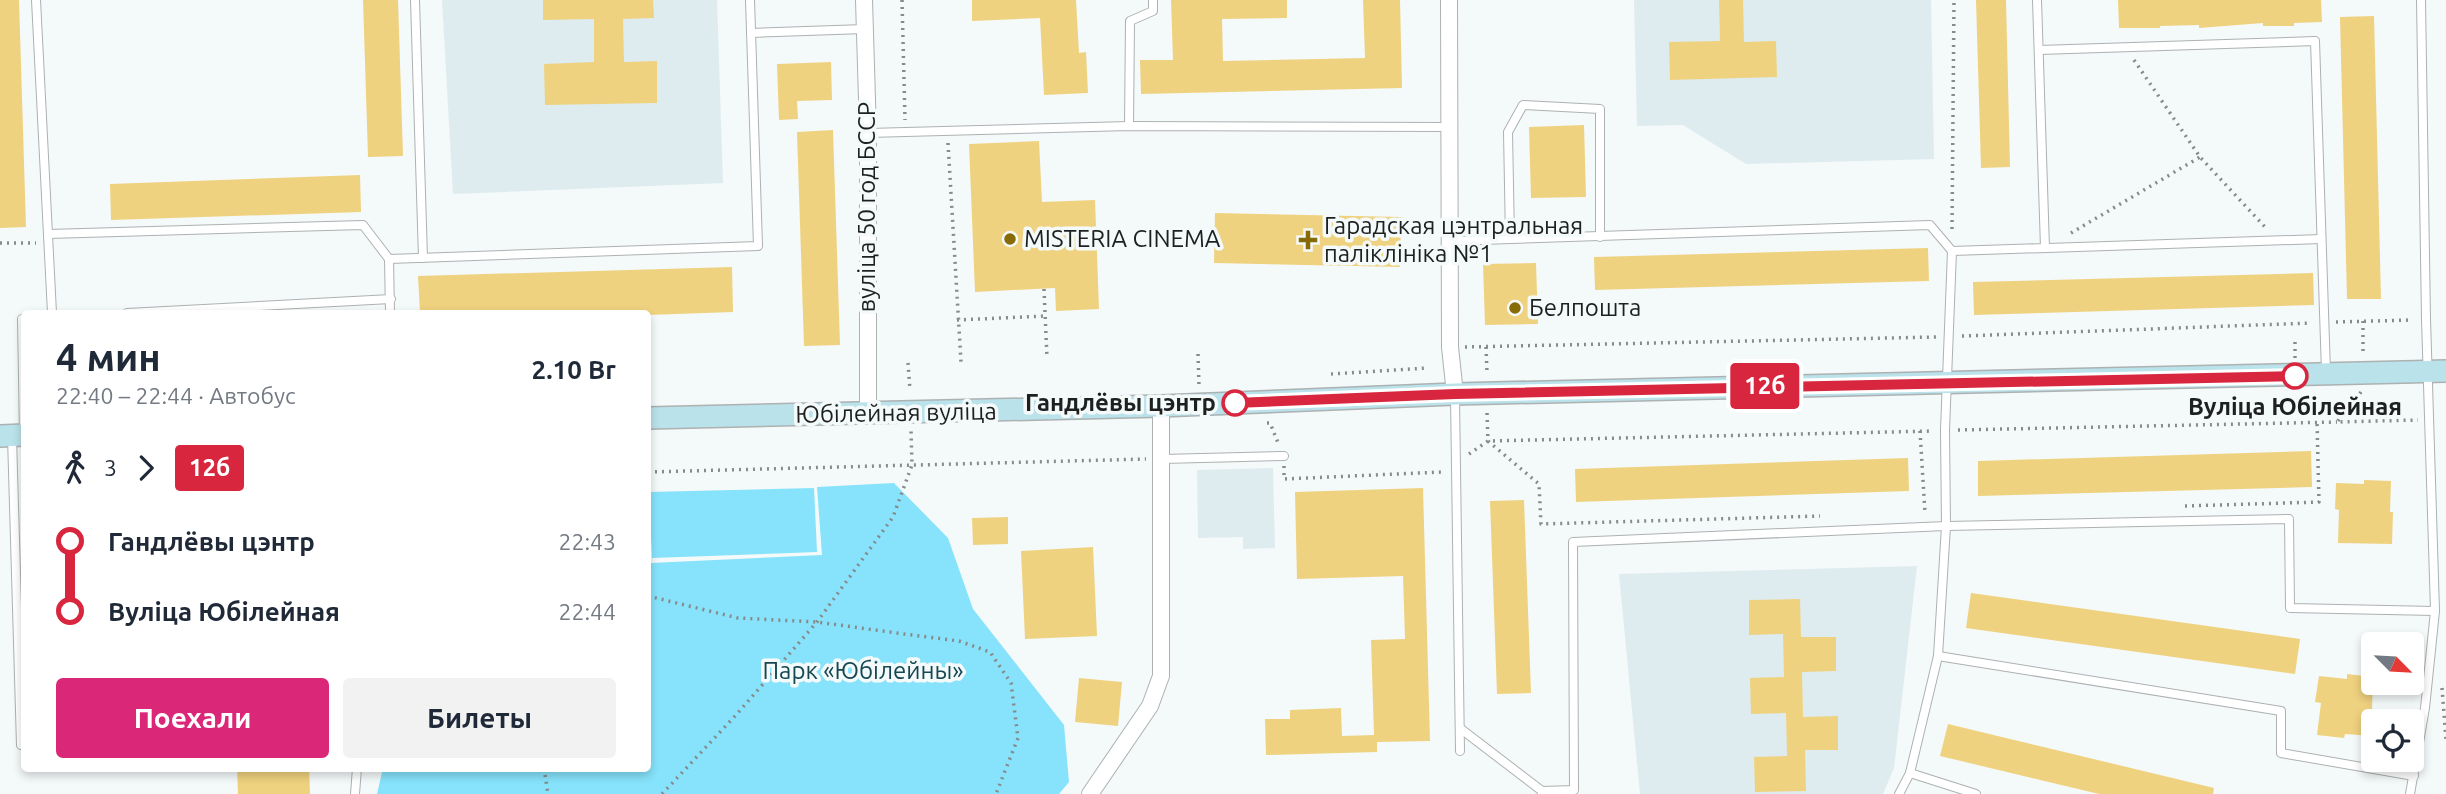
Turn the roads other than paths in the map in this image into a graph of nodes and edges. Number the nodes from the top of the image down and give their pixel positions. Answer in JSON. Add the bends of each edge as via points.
{"nodes":[{"id":1,"x":36,"y":0,"type":"edge"},
{"id":2,"x":415,"y":0,"type":"edge"},
{"id":3,"x":750,"y":0,"type":"edge"},
{"id":4,"x":864,"y":0,"type":"edge"},
{"id":5,"x":1153,"y":0,"type":"edge"},
{"id":6,"x":1449,"y":0,"type":"edge"},
{"id":7,"x":2037,"y":0,"type":"edge"},
{"id":8,"x":2421,"y":0,"type":"edge"},
{"id":9,"x":865,"y":29,"type":"junction"},
{"id":10,"x":751,"y":33,"type":"junction"},
{"id":11,"x":2039,"y":50,"type":"junction"},
{"id":12,"x":1129,"y":126,"type":"junction"},
{"id":13,"x":1449,"y":127,"type":"junction"},
{"id":14,"x":868,"y":133,"type":"junction"},
{"id":15,"x":1600,"y":237,"type":"junction"},
{"id":16,"x":48,"y":238,"type":"junction"},
{"id":17,"x":1510,"y":239,"type":"junction"},
{"id":18,"x":2321,"y":239,"type":"junction"},
{"id":19,"x":1452,"y":241,"type":"junction"},
{"id":20,"x":2045,"y":248,"type":"junction"},
{"id":21,"x":1952,"y":251,"type":"junction"},
{"id":22,"x":423,"y":258,"type":"junction"},
{"id":23,"x":389,"y":259,"type":"junction"},
{"id":24,"x":391,"y":299,"type":"junction"},
{"id":25,"x":52,"y":310,"type":"edge"},
{"id":26,"x":184,"y":310,"type":"edge"},
{"id":27,"x":390,"y":310,"type":"edge"},
{"id":28,"x":21,"y":336,"type":"edge"},
{"id":29,"x":2437,"y":371,"type":"edge"},
{"id":30,"x":2326,"y":375,"type":"junction"},
{"id":31,"x":1947,"y":382,"type":"junction"},
{"id":32,"x":1455,"y":394,"type":"junction"},
{"id":33,"x":1161,"y":406,"type":"junction"},
{"id":34,"x":868,"y":414,"type":"junction"},
{"id":35,"x":651,"y":418,"type":"edge"},
{"id":36,"x":15,"y":435,"type":"edge"},
{"id":37,"x":1284,"y":456,"type":"road end"},
{"id":38,"x":1162,"y":459,"type":"junction"},
{"id":39,"x":1947,"y":526,"type":"junction"},
{"id":40,"x":2435,"y":611,"type":"junction"},
{"id":41,"x":1938,"y":656,"type":"junction"},
{"id":42,"x":1461,"y":729,"type":"junction"},
{"id":43,"x":21,"y":745,"type":"dead end"},
{"id":44,"x":1460,"y":751,"type":"dead end"},
{"id":45,"x":357,"y":772,"type":"edge"},
{"id":46,"x":1910,"y":773,"type":"junction"},
{"id":47,"x":2414,"y":776,"type":"junction"},
{"id":48,"x":1542,"y":792,"type":"edge"},
{"id":49,"x":355,"y":794,"type":"edge"},
{"id":50,"x":1090,"y":794,"type":"edge"},
{"id":51,"x":1899,"y":794,"type":"edge"},
{"id":52,"x":1976,"y":794,"type":"edge"},
{"id":53,"x":2410,"y":794,"type":"edge"}],
"edges":[{"from":1,"to":16,"type":"lane"},
{"from":2,"to":22,"type":"lane"},
{"from":3,"to":10,"type":"lane"},
{"from":4,"to":9,"type":"street","name":"вуліца 50 год БССР"},
{"from":5,"to":12,"type":"lane","via":[[1153,11],[1130,21]]},
{"from":6,"to":13,"type":"street"},
{"from":7,"to":11,"type":"lane"},
{"from":8,"to":29,"type":"lane","via":[[2426,319]]},
{"from":9,"to":10,"type":"lane"},
{"from":9,"to":14,"type":"street","name":"вуліца 50 год БССР"},
{"from":10,"to":22,"type":"lane","via":[[758,246]]},
{"from":11,"to":18,"type":"lane","via":[[2315,41]]},
{"from":11,"to":20,"type":"lane"},
{"from":12,"to":13,"type":"lane"},
{"from":12,"to":14,"type":"lane"},
{"from":13,"to":19,"type":"street"},
{"from":14,"to":34,"type":"street","name":"вуліца 50 год БССР"},
{"from":15,"to":17,"type":"lane"},
{"from":15,"to":17,"type":"lane","via":[[1600,109],[1523,105],[1508,132]]},
{"from":15,"to":21,"type":"lane","via":[[1930,225]]},
{"from":16,"to":23,"type":"lane","via":[[363,225]]},
{"from":16,"to":25,"type":"lane"},
{"from":17,"to":19,"type":"lane"},
{"from":18,"to":20,"type":"lane"},
{"from":18,"to":30,"type":"lane"},
{"from":19,"to":32,"type":"street","via":[[1450,347]]},
{"from":20,"to":21,"type":"lane"},
{"from":21,"to":31,"type":"lane"},
{"from":22,"to":23,"type":"lane"},
{"from":23,"to":24,"type":"lane"},
{"from":24,"to":26,"type":"lane"},
{"from":24,"to":27,"type":"lane"},
{"from":28,"to":36,"type":"lane"},
{"from":29,"to":30,"type":"main road","name":"Юбілейная вуліца"},
{"from":29,"to":40,"type":"lane","via":[[2431,420]]},
{"from":30,"to":31,"type":"main road","name":"Юбілейная вуліца"},
{"from":31,"to":32,"type":"main road","name":"Юбілейная вуліца"},
{"from":31,"to":39,"type":"lane"},
{"from":32,"to":33,"type":"main road","name":"Юбілейная вуліца"},
{"from":32,"to":42,"type":"lane"},
{"from":33,"to":34,"type":"main road","name":"Юбілейная вуліца"},
{"from":33,"to":38,"type":"street"},
{"from":34,"to":35,"type":"main road","name":"Юбілейная вуліца"},
{"from":36,"to":43,"type":"lane"},
{"from":37,"to":38,"type":"lane"},
{"from":38,"to":50,"type":"street","via":[[1161,676],[1150,706]]},
{"from":39,"to":40,"type":"lane","via":[[2289,519],[2290,608]]},
{"from":39,"to":41,"type":"lane"},
{"from":39,"to":48,"type":"lane","via":[[1573,542],[1574,790]]},
{"from":40,"to":47,"type":"lane"},
{"from":41,"to":46,"type":"lane"},
{"from":41,"to":47,"type":"lane","via":[[2281,710],[2281,753]]},
{"from":42,"to":44,"type":"lane"},
{"from":42,"to":48,"type":"lane"},
{"from":45,"to":49,"type":"lane"},
{"from":46,"to":51,"type":"lane"},
{"from":46,"to":52,"type":"lane"},
{"from":47,"to":53,"type":"lane"}]}
